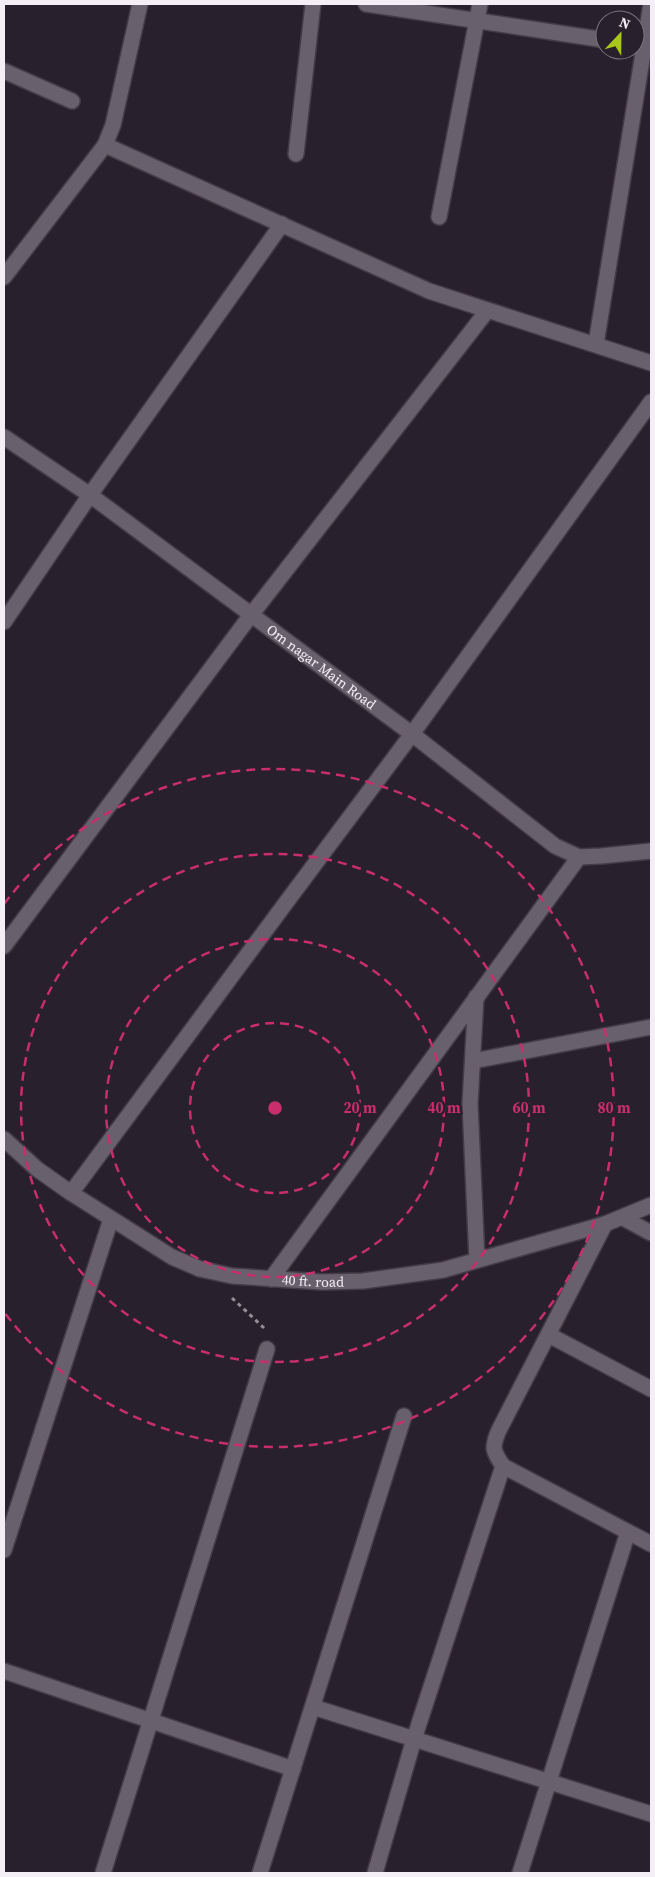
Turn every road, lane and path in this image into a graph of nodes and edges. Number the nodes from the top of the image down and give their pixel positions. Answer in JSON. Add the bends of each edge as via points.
{"nodes":[{"id":1,"x":140,"y":4,"type":"edge"},
{"id":2,"x":313,"y":4,"type":"edge"},
{"id":3,"x":366,"y":4,"type":"edge"},
{"id":4,"x":480,"y":4,"type":"edge"},
{"id":5,"x":651,"y":4,"type":"edge"},
{"id":6,"x":477,"y":21,"type":"junction"},
{"id":7,"x":645,"y":36,"type":"edge"},
{"id":8,"x":595,"y":39,"type":"edge"},
{"id":9,"x":641,"y":60,"type":"edge"},
{"id":10,"x":4,"y":71,"type":"edge"},
{"id":11,"x":72,"y":101,"type":"dead end"},
{"id":12,"x":105,"y":145,"type":"junction"},
{"id":13,"x":296,"y":154,"type":"dead end"},
{"id":14,"x":439,"y":217,"type":"dead end"},
{"id":15,"x":282,"y":224,"type":"junction"},
{"id":16,"x":4,"y":277,"type":"edge"},
{"id":17,"x":487,"y":311,"type":"junction"},
{"id":18,"x":596,"y":344,"type":"junction"},
{"id":19,"x":651,"y":363,"type":"edge"},
{"id":20,"x":651,"y":402,"type":"edge"},
{"id":21,"x":4,"y":436,"type":"edge"},
{"id":22,"x":90,"y":495,"type":"junction"},
{"id":23,"x":251,"y":614,"type":"junction"},
{"id":24,"x":4,"y":622,"type":"edge"},
{"id":25,"x":412,"y":734,"type":"junction"},
{"id":26,"x":651,"y":851,"type":"edge"},
{"id":27,"x":578,"y":857,"type":"junction"},
{"id":28,"x":4,"y":946,"type":"edge"},
{"id":29,"x":476,"y":997,"type":"junction"},
{"id":30,"x":651,"y":1027,"type":"edge"},
{"id":31,"x":473,"y":1060,"type":"junction"},
{"id":32,"x":4,"y":1139,"type":"edge"},
{"id":33,"x":71,"y":1193,"type":"junction"},
{"id":34,"x":651,"y":1206,"type":"edge"},
{"id":35,"x":623,"y":1218,"type":"junction"},
{"id":36,"x":110,"y":1219,"type":"junction"},
{"id":37,"x":605,"y":1224,"type":"junction"},
{"id":38,"x":651,"y":1233,"type":"edge"},
{"id":39,"x":477,"y":1260,"type":"junction"},
{"id":40,"x":271,"y":1279,"type":"junction"},
{"id":41,"x":229,"y":1296,"type":"dead end"},
{"id":42,"x":549,"y":1335,"type":"junction"},
{"id":43,"x":266,"y":1349,"type":"joint"},
{"id":44,"x":651,"y":1389,"type":"edge"},
{"id":45,"x":404,"y":1416,"type":"dead end"},
{"id":46,"x":503,"y":1466,"type":"junction"},
{"id":47,"x":628,"y":1532,"type":"junction"},
{"id":48,"x":651,"y":1544,"type":"edge"},
{"id":49,"x":4,"y":1550,"type":"edge"},
{"id":50,"x":4,"y":1670,"type":"edge"},
{"id":51,"x":313,"y":1707,"type":"junction"},
{"id":52,"x":150,"y":1720,"type":"junction"},
{"id":53,"x":414,"y":1739,"type":"junction"},
{"id":54,"x":292,"y":1769,"type":"junction"},
{"id":55,"x":548,"y":1781,"type":"junction"},
{"id":56,"x":651,"y":1814,"type":"edge"},
{"id":57,"x":103,"y":1873,"type":"edge"},
{"id":58,"x":260,"y":1873,"type":"edge"},
{"id":59,"x":375,"y":1873,"type":"edge"},
{"id":60,"x":520,"y":1873,"type":"edge"}],
"edges":[{"from":1,"to":12,"type":"street","via":[[113,125]]},
{"from":2,"to":13,"type":"street"},
{"from":3,"to":6,"type":"street"},
{"from":4,"to":6,"type":"street"},
{"from":5,"to":7,"type":"street"},
{"from":6,"to":8,"type":"street"},
{"from":6,"to":14,"type":"street"},
{"from":9,"to":18,"type":"street"},
{"from":10,"to":11,"type":"street"},
{"from":12,"to":15,"type":"street"},
{"from":12,"to":16,"type":"street"},
{"from":15,"to":17,"type":"street","via":[[429,291]]},
{"from":15,"to":22,"type":"street"},
{"from":17,"to":18,"type":"street"},
{"from":17,"to":23,"type":"street"},
{"from":18,"to":19,"type":"street"},
{"from":20,"to":25,"type":"street"},
{"from":21,"to":22,"type":"street","name":"Om nagar Main Road"},
{"from":22,"to":23,"type":"street","name":"Om nagar Main Road"},
{"from":22,"to":24,"type":"street"},
{"from":23,"to":25,"type":"street","name":"Om nagar Main Road"},
{"from":23,"to":28,"type":"street"},
{"from":25,"to":27,"type":"street","name":"Om nagar Main Road","via":[[555,846]]},
{"from":25,"to":33,"type":"street"},
{"from":26,"to":27,"type":"street","name":"Om nagar Main Road"},
{"from":27,"to":29,"type":"street"},
{"from":29,"to":31,"type":"street"},
{"from":29,"to":40,"type":"street"},
{"from":30,"to":31,"type":"street"},
{"from":31,"to":39,"type":"street","via":[[470,1104]]},
{"from":32,"to":33,"type":"street","name":"40 ft. road","via":[[37,1169]]},
{"from":33,"to":36,"type":"street","name":"40 ft. road"},
{"from":34,"to":35,"type":"street","name":"40 ft. road"},
{"from":35,"to":37,"type":"street","name":"40 ft. road"},
{"from":35,"to":38,"type":"street"},
{"from":36,"to":40,"type":"street","name":"40 ft. road","via":[[172,1257],[200,1269]]},
{"from":36,"to":49,"type":"street"},
{"from":37,"to":39,"type":"street","name":"40 ft. road"},
{"from":37,"to":42,"type":"street"},
{"from":39,"to":40,"type":"street","name":"40 ft. road","via":[[443,1270],[363,1281]]},
{"from":41,"to":43,"type":"path","via":[[264,1329],[268,1339]]},
{"from":42,"to":44,"type":"street"},
{"from":42,"to":46,"type":"street","via":[[493,1443],[494,1453]]},
{"from":43,"to":52,"type":"street"},
{"from":45,"to":51,"type":"street"},
{"from":46,"to":47,"type":"street"},
{"from":46,"to":53,"type":"street"},
{"from":47,"to":48,"type":"street"},
{"from":47,"to":55,"type":"street"},
{"from":50,"to":52,"type":"street"},
{"from":51,"to":53,"type":"street"},
{"from":51,"to":54,"type":"street"},
{"from":52,"to":54,"type":"street"},
{"from":52,"to":57,"type":"street"},
{"from":53,"to":55,"type":"street"},
{"from":53,"to":59,"type":"street"},
{"from":54,"to":58,"type":"street"},
{"from":55,"to":56,"type":"street"},
{"from":55,"to":60,"type":"street"}]}
